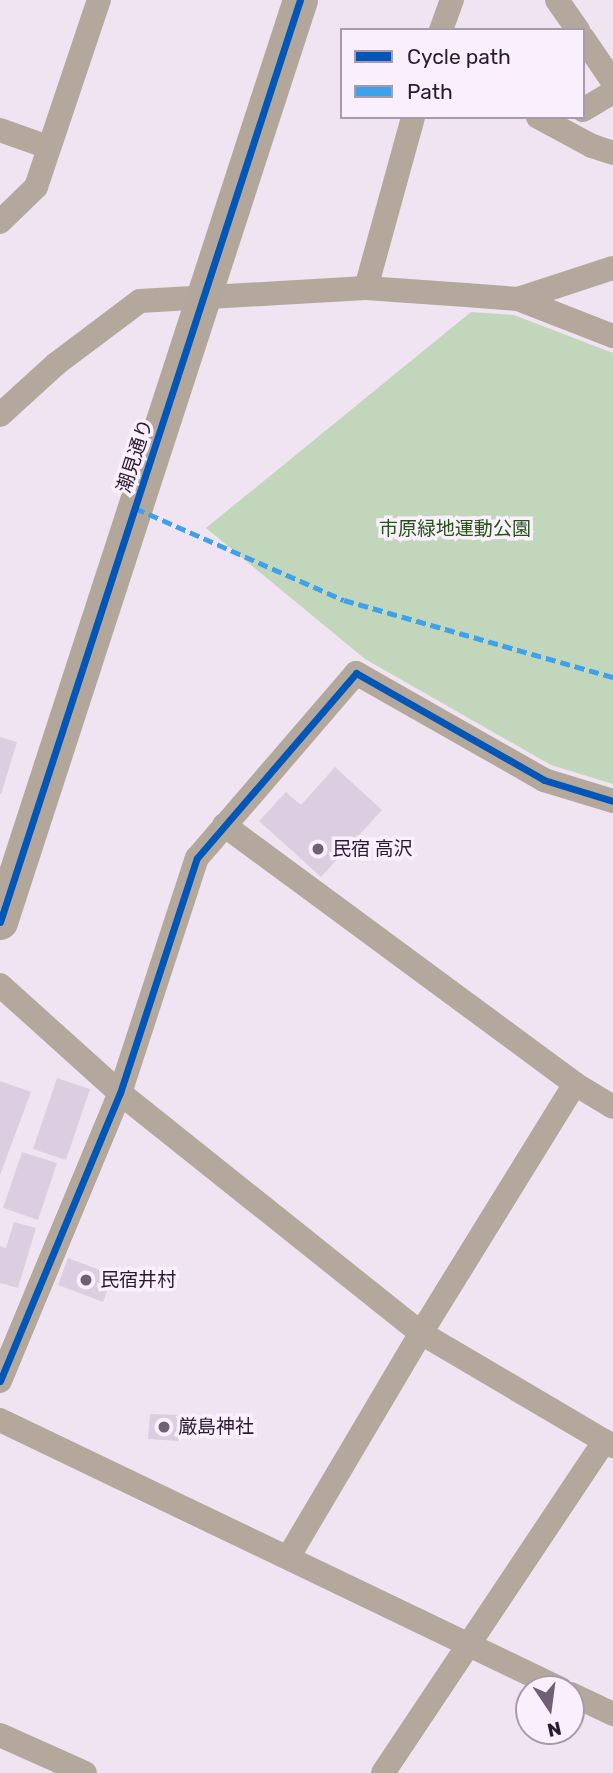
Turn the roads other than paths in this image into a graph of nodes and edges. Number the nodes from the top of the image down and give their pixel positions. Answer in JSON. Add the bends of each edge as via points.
{"nodes":[{"id":1,"x":99,"y":0,"type":"edge"},
{"id":2,"x":299,"y":0,"type":"edge"},
{"id":3,"x":452,"y":0,"type":"edge"},
{"id":4,"x":557,"y":0,"type":"edge"},
{"id":5,"x":442,"y":28,"type":"edge"},
{"id":6,"x":577,"y":28,"type":"edge"},
{"id":7,"x":585,"y":41,"type":"edge"},
{"id":8,"x":613,"y":82,"type":"edge"},
{"id":9,"x":613,"y":92,"type":"edge"},
{"id":10,"x":585,"y":109,"type":"edge"},
{"id":11,"x":413,"y":119,"type":"edge"},
{"id":12,"x":542,"y":119,"type":"edge"},
{"id":13,"x":0,"y":130,"type":"edge"},
{"id":14,"x":48,"y":147,"type":"junction"},
{"id":15,"x":613,"y":153,"type":"edge"},
{"id":16,"x":0,"y":222,"type":"edge"},
{"id":17,"x":613,"y":268,"type":"edge"},
{"id":18,"x":366,"y":288,"type":"junction"},
{"id":19,"x":203,"y":296,"type":"junction"},
{"id":20,"x":518,"y":299,"type":"junction"},
{"id":21,"x":613,"y":336,"type":"edge"},
{"id":22,"x":0,"y":415,"type":"edge"},
{"id":23,"x":613,"y":801,"type":"edge"},
{"id":24,"x":224,"y":825,"type":"junction"},
{"id":25,"x":0,"y":922,"type":"edge"},
{"id":26,"x":0,"y":985,"type":"edge"},
{"id":27,"x":575,"y":1084,"type":"junction"},
{"id":28,"x":120,"y":1093,"type":"junction"},
{"id":29,"x":613,"y":1107,"type":"edge"},
{"id":30,"x":421,"y":1334,"type":"junction"},
{"id":31,"x":0,"y":1381,"type":"edge"},
{"id":32,"x":0,"y":1420,"type":"edge"},
{"id":33,"x":608,"y":1444,"type":"edge"},
{"id":34,"x":289,"y":1556,"type":"junction"},
{"id":35,"x":468,"y":1644,"type":"junction"},
{"id":36,"x":532,"y":1675,"type":"edge"},
{"id":37,"x":585,"y":1701,"type":"edge"},
{"id":38,"x":613,"y":1714,"type":"edge"},
{"id":39,"x":0,"y":1735,"type":"edge"},
{"id":40,"x":85,"y":1773,"type":"edge"},
{"id":41,"x":383,"y":1773,"type":"edge"}],
"edges":[{"from":1,"to":14,"type":"street"},
{"from":2,"to":19,"type":"street","name":"潮見通り"},
{"from":3,"to":5,"type":"street"},
{"from":4,"to":6,"type":"street"},
{"from":7,"to":8,"type":"street"},
{"from":9,"to":10,"type":"street"},
{"from":11,"to":18,"type":"street"},
{"from":12,"to":15,"type":"street"},
{"from":13,"to":14,"type":"street"},
{"from":14,"to":16,"type":"street","via":[[36,187]]},
{"from":17,"to":20,"type":"street"},
{"from":18,"to":19,"type":"street"},
{"from":18,"to":20,"type":"street"},
{"from":19,"to":22,"type":"street","via":[[140,302],[56,364]]},
{"from":19,"to":25,"type":"street","name":"潮見通り"},
{"from":20,"to":21,"type":"street"},
{"from":23,"to":24,"type":"street","via":[[544,780],[356,673]]},
{"from":24,"to":27,"type":"street"},
{"from":24,"to":28,"type":"street","via":[[197,858]]},
{"from":26,"to":28,"type":"street"},
{"from":27,"to":29,"type":"street"},
{"from":27,"to":30,"type":"street"},
{"from":28,"to":30,"type":"street"},
{"from":28,"to":31,"type":"street"},
{"from":30,"to":33,"type":"street"},
{"from":30,"to":34,"type":"street"},
{"from":32,"to":34,"type":"street"},
{"from":33,"to":35,"type":"street"},
{"from":34,"to":35,"type":"street"},
{"from":35,"to":36,"type":"street"},
{"from":35,"to":41,"type":"street"},
{"from":37,"to":38,"type":"street"},
{"from":39,"to":40,"type":"street"}]}
